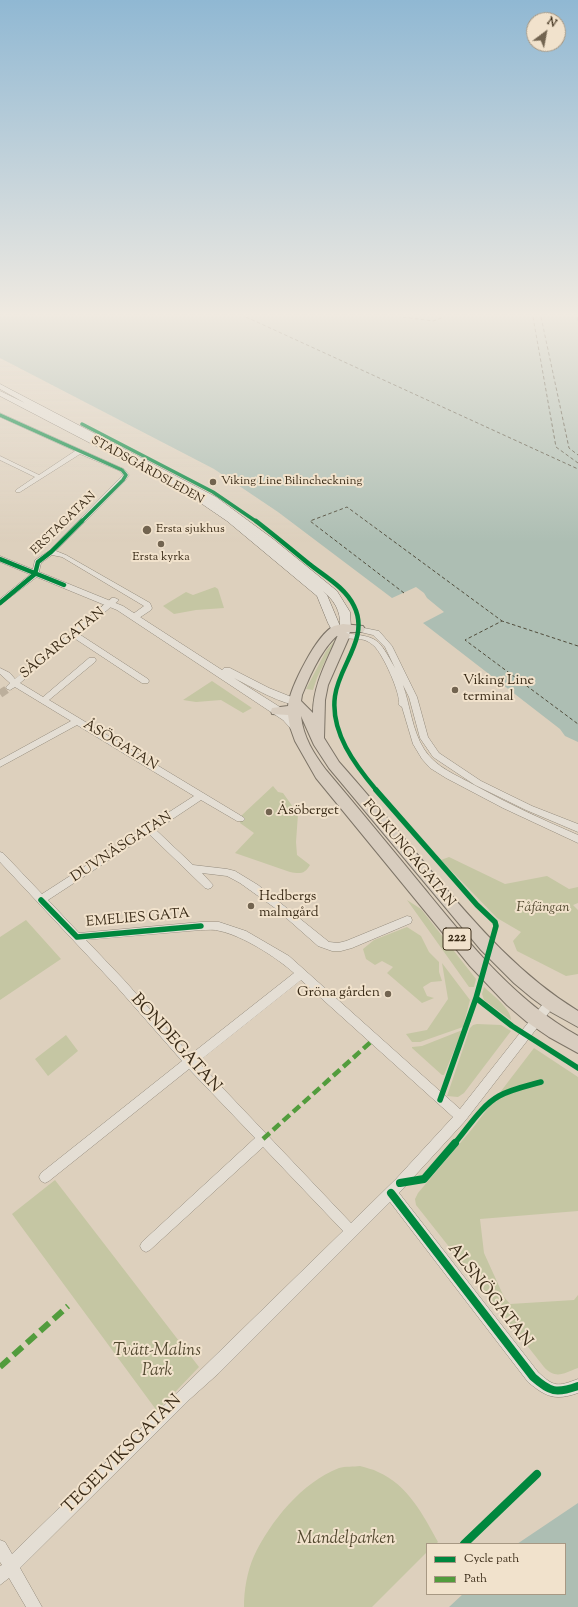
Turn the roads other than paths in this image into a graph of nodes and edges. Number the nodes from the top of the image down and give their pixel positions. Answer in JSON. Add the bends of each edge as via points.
{"nodes":[{"id":1,"x":11,"y":392,"type":"edge"},
{"id":2,"x":0,"y":393,"type":"edge"},
{"id":3,"x":0,"y":415,"type":"edge"},
{"id":4,"x":80,"y":451,"type":"junction"},
{"id":5,"x":0,"y":458,"type":"edge"},
{"id":6,"x":39,"y":477,"type":"junction"},
{"id":7,"x":18,"y":491,"type":"dead end"},
{"id":8,"x":51,"y":552,"type":"junction"},
{"id":9,"x":0,"y":554,"type":"edge"},
{"id":10,"x":0,"y":559,"type":"edge"},
{"id":11,"x":36,"y":571,"type":"junction"},
{"id":12,"x":113,"y":602,"type":"junction"},
{"id":13,"x":0,"y":603,"type":"edge"},
{"id":14,"x":138,"y":615,"type":"junction"},
{"id":15,"x":331,"y":616,"type":"junction"},
{"id":16,"x":359,"y":629,"type":"joint"},
{"id":17,"x":343,"y":631,"type":"junction"},
{"id":18,"x":75,"y":635,"type":"junction"},
{"id":19,"x":323,"y":642,"type":"junction"},
{"id":20,"x":92,"y":660,"type":"dead end"},
{"id":21,"x":0,"y":671,"type":"edge"},
{"id":22,"x":145,"y":681,"type":"dead end"},
{"id":23,"x":12,"y":685,"type":"junction"},
{"id":24,"x":320,"y":697,"type":"junction"},
{"id":25,"x":404,"y":700,"type":"junction"},
{"id":26,"x":43,"y":701,"type":"junction"},
{"id":27,"x":298,"y":707,"type":"junction"},
{"id":28,"x":276,"y":711,"type":"junction"},
{"id":29,"x":401,"y":711,"type":"dead end"},
{"id":30,"x":78,"y":721,"type":"junction"},
{"id":31,"x":296,"y":727,"type":"junction"},
{"id":32,"x":319,"y":741,"type":"junction"},
{"id":33,"x":0,"y":764,"type":"edge"},
{"id":34,"x":202,"y":795,"type":"junction"},
{"id":35,"x":240,"y":820,"type":"dead end"},
{"id":36,"x":578,"y":828,"type":"edge"},
{"id":37,"x":150,"y":830,"type":"junction"},
{"id":38,"x":578,"y":839,"type":"edge"},
{"id":39,"x":0,"y":856,"type":"edge"},
{"id":40,"x":192,"y":869,"type":"junction"},
{"id":41,"x":208,"y":886,"type":"dead end"},
{"id":42,"x":41,"y":900,"type":"junction"},
{"id":43,"x":407,"y":920,"type":"dead end"},
{"id":44,"x":76,"y":937,"type":"junction"},
{"id":45,"x":300,"y":974,"type":"junction"},
{"id":46,"x":550,"y":1003,"type":"junction"},
{"id":47,"x":536,"y":1019,"type":"junction"},
{"id":48,"x":578,"y":1020,"type":"edge"},
{"id":49,"x":578,"y":1045,"type":"edge"},
{"id":50,"x":190,"y":1062,"type":"junction"},
{"id":51,"x":461,"y":1117,"type":"junction"},
{"id":52,"x":263,"y":1139,"type":"junction"},
{"id":53,"x":45,"y":1177,"type":"dead end"},
{"id":54,"x":391,"y":1193,"type":"junction"},
{"id":55,"x":351,"y":1231,"type":"junction"},
{"id":56,"x":146,"y":1246,"type":"dead end"},
{"id":57,"x":578,"y":1386,"type":"edge"},
{"id":58,"x":0,"y":1547,"type":"edge"},
{"id":59,"x":5,"y":1572,"type":"edge"},
{"id":60,"x":34,"y":1607,"type":"edge"}],
"edges":[{"from":1,"to":17,"type":"main road","name":"STADSGÅRDSLEDEN","via":[[213,499],[333,593],[343,606],[347,622]]},
{"from":2,"to":15,"type":"main road","name":"STADSGÅRDSLEDEN","via":[[189,492],[230,519],[322,595]]},
{"from":3,"to":4,"type":"street"},
{"from":4,"to":6,"type":"street"},
{"from":4,"to":8,"type":"street","name":"ERSTAGATAN","via":[[122,470],[126,475]]},
{"from":5,"to":6,"type":"street"},
{"from":6,"to":7,"type":"street"},
{"from":8,"to":11,"type":"street","name":"ERSTAGATAN","via":[[38,562]]},
{"from":8,"to":14,"type":"street","via":[[68,558],[147,605],[148,608]]},
{"from":9,"to":11,"type":"street","name":"FOLKUNGAGATAN"},
{"from":10,"to":11,"type":"street","name":"FOLKUNGAGATAN"},
{"from":11,"to":12,"type":"street","name":"FOLKUNGAGATAN"},
{"from":11,"to":13,"type":"street","name":"ERSTAGATAN"},
{"from":12,"to":14,"type":"street","name":"FOLKUNGAGATAN"},
{"from":12,"to":18,"type":"street","name":"SÅGARGATAN"},
{"from":14,"to":27,"type":"street","name":"FOLKUNGAGATAN","via":[[228,671]]},
{"from":14,"to":28,"type":"street","name":"FOLKUNGAGATAN","via":[[209,667]]},
{"from":15,"to":17,"type":"main road","name":"STADSGÅRDSLEDEN"},
{"from":15,"to":19,"type":"main road","number":"222"},
{"from":16,"to":17,"type":"main road"},
{"from":16,"to":36,"type":"street","via":[[376,633],[388,646],[413,697],[424,738],[436,755],[478,783]]},
{"from":17,"to":19,"type":"main road"},
{"from":17,"to":24,"type":"main road","via":[[322,685]]},
{"from":17,"to":25,"type":"street","via":[[367,638],[378,645],[397,680]]},
{"from":18,"to":22,"type":"street"},
{"from":18,"to":23,"type":"street","name":"SÅGARGATAN"},
{"from":19,"to":27,"type":"main road","number":"222","via":[[300,686]]},
{"from":20,"to":26,"type":"street"},
{"from":21,"to":23,"type":"street","name":"ÅSÖGATAN"},
{"from":23,"to":26,"type":"street","name":"ÅSÖGATAN"},
{"from":24,"to":27,"type":"main road","via":[[310,707]]},
{"from":24,"to":32,"type":"main road"},
{"from":25,"to":29,"type":"street"},
{"from":25,"to":38,"type":"street","via":[[418,748],[430,763],[482,794]]},
{"from":26,"to":30,"type":"street","name":"ÅSÖGATAN"},
{"from":27,"to":28,"type":"main road"},
{"from":27,"to":31,"type":"main road","name":"FOLKUNGAGATAN","number":"222"},
{"from":27,"to":32,"type":"main road","name":"FOLKUNGAGATAN"},
{"from":28,"to":31,"type":"street","name":"FOLKUNGAGATAN"},
{"from":30,"to":33,"type":"street"},
{"from":30,"to":34,"type":"street","name":"ÅSÖGATAN"},
{"from":31,"to":47,"type":"main road","name":"FOLKUNGAGATAN","number":"222","via":[[312,762],[321,774],[503,991]]},
{"from":32,"to":46,"type":"main road","name":"FOLKUNGAGATAN","number":"222","via":[[334,765],[488,948],[518,978]]},
{"from":34,"to":35,"type":"street","name":"ÅSÖGATAN"},
{"from":34,"to":37,"type":"street","name":"DUVNÄSGATAN"},
{"from":37,"to":40,"type":"street"},
{"from":37,"to":42,"type":"street","name":"DUVNÄSGATAN"},
{"from":39,"to":42,"type":"street","name":"BONDEGATAN"},
{"from":40,"to":41,"type":"street"},
{"from":40,"to":43,"type":"street","via":[[231,874],[262,894],[330,947],[348,946]]},
{"from":42,"to":44,"type":"street","name":"BONDEGATAN"},
{"from":44,"to":45,"type":"street","name":"EMELIES GATA","via":[[220,926],[264,946],[285,959]]},
{"from":44,"to":50,"type":"street","name":"BONDEGATAN"},
{"from":45,"to":50,"type":"street"},
{"from":45,"to":51,"type":"street","name":"EMELIES GATA"},
{"from":46,"to":47,"type":"street","name":"TEGELVIKSGATAN"},
{"from":46,"to":48,"type":"main road","name":"FOLKUNGAGATAN","number":"222"},
{"from":47,"to":49,"type":"main road","name":"FOLKUNGAGATAN","number":"222"},
{"from":47,"to":51,"type":"street","name":"TEGELVIKSGATAN"},
{"from":50,"to":52,"type":"street","name":"BONDEGATAN"},
{"from":50,"to":53,"type":"street"},
{"from":51,"to":54,"type":"street","name":"TEGELVIKSGATAN"},
{"from":52,"to":55,"type":"street","name":"BONDEGATAN"},
{"from":52,"to":56,"type":"street"},
{"from":54,"to":55,"type":"street","name":"TEGELVIKSGATAN"},
{"from":54,"to":57,"type":"street","name":"ALSNÖGATAN","via":[[533,1377],[548,1390],[562,1392]]},
{"from":55,"to":59,"type":"street","name":"TEGELVIKSGATAN"},
{"from":58,"to":59,"type":"street"},
{"from":59,"to":60,"type":"street"}]}
